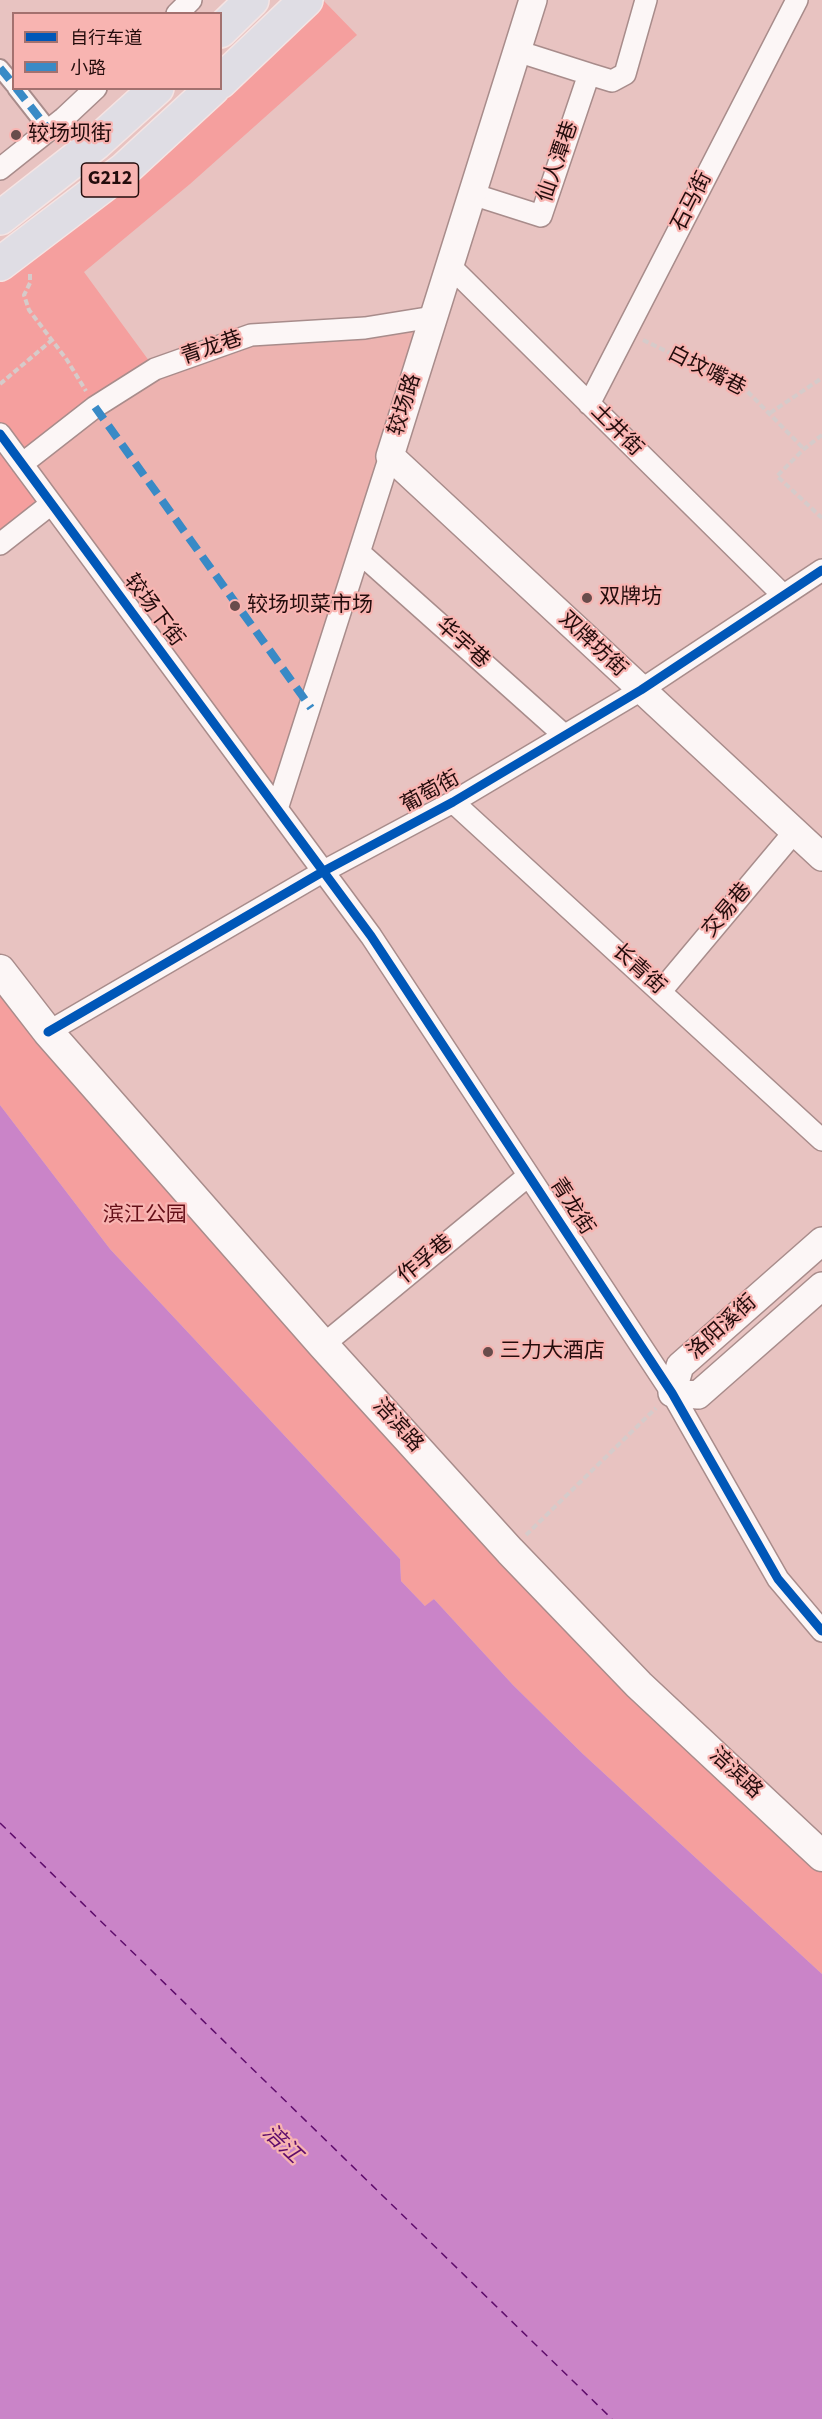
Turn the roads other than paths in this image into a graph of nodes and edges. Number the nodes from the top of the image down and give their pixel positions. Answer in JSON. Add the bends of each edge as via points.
{"nodes":[{"id":1,"x":191,"y":0,"type":"edge"},
{"id":2,"x":252,"y":0,"type":"edge"},
{"id":3,"x":306,"y":0,"type":"edge"},
{"id":4,"x":533,"y":0,"type":"edge"},
{"id":5,"x":646,"y":0,"type":"edge"},
{"id":6,"x":797,"y":0,"type":"edge"},
{"id":7,"x":179,"y":12,"type":"edge"},
{"id":8,"x":222,"y":29,"type":"edge"},
{"id":9,"x":518,"y":51,"type":"junction"},
{"id":10,"x":0,"y":68,"type":"edge"},
{"id":11,"x":589,"y":74,"type":"junction"},
{"id":12,"x":222,"y":80,"type":"edge"},
{"id":13,"x":12,"y":83,"type":"edge"},
{"id":14,"x":17,"y":90,"type":"edge"},
{"id":15,"x":94,"y":90,"type":"edge"},
{"id":16,"x":155,"y":90,"type":"edge"},
{"id":17,"x":211,"y":90,"type":"edge"},
{"id":18,"x":49,"y":130,"type":"junction"},
{"id":19,"x":0,"y":169,"type":"edge"},
{"id":20,"x":472,"y":194,"type":"junction"},
{"id":21,"x":0,"y":218,"type":"edge"},
{"id":22,"x":450,"y":267,"type":"junction"},
{"id":23,"x":15,"y":268,"type":"edge"},
{"id":24,"x":433,"y":317,"type":"junction"},
{"id":25,"x":589,"y":404,"type":"junction"},
{"id":26,"x":0,"y":434,"type":"edge"},
{"id":27,"x":390,"y":456,"type":"junction"},
{"id":28,"x":22,"y":464,"type":"junction"},
{"id":29,"x":51,"y":504,"type":"junction"},
{"id":30,"x":0,"y":544,"type":"edge"},
{"id":31,"x":360,"y":553,"type":"junction"},
{"id":32,"x":822,"y":570,"type":"edge"},
{"id":33,"x":783,"y":595,"type":"junction"},
{"id":34,"x":641,"y":690,"type":"junction"},
{"id":35,"x":564,"y":735,"type":"junction"},
{"id":36,"x":453,"y":802,"type":"junction"},
{"id":37,"x":277,"y":809,"type":"junction"},
{"id":38,"x":795,"y":831,"type":"junction"},
{"id":39,"x":822,"y":857,"type":"edge"},
{"id":40,"x":324,"y":871,"type":"junction"},
{"id":41,"x":0,"y":970,"type":"edge"},
{"id":42,"x":661,"y":991,"type":"junction"},
{"id":43,"x":48,"y":1032,"type":"junction"},
{"id":44,"x":822,"y":1140,"type":"edge"},
{"id":45,"x":528,"y":1176,"type":"junction"},
{"id":46,"x":822,"y":1241,"type":"edge"},
{"id":47,"x":822,"y":1286,"type":"edge"},
{"id":48,"x":323,"y":1345,"type":"junction"},
{"id":49,"x":672,"y":1393,"type":"junction"},
{"id":50,"x":822,"y":1631,"type":"edge"},
{"id":51,"x":822,"y":1856,"type":"edge"}],
"edges":[{"from":1,"to":7,"type":"street"},
{"from":2,"to":8,"type":"highway"},
{"from":3,"to":12,"type":"highway"},
{"from":4,"to":9,"type":"street","name":"较场路"},
{"from":5,"to":11,"type":"street","via":[[624,74],[612,81]]},
{"from":6,"to":25,"type":"street","name":"石马街"},
{"from":9,"to":11,"type":"street"},
{"from":9,"to":20,"type":"street","name":"较场路"},
{"from":10,"to":13,"type":"street"},
{"from":11,"to":20,"type":"street","name":"仙人潭巷","via":[[541,216]]},
{"from":14,"to":18,"type":"street"},
{"from":15,"to":18,"type":"street"},
{"from":16,"to":21,"type":"highway","number":"G212","via":[[96,143]]},
{"from":17,"to":23,"type":"highway","number":"G212"},
{"from":18,"to":19,"type":"street"},
{"from":20,"to":22,"type":"street","name":"较场路"},
{"from":22,"to":24,"type":"street","name":"较场路"},
{"from":22,"to":25,"type":"street","name":"土井街"},
{"from":24,"to":27,"type":"street","name":"较场路"},
{"from":24,"to":28,"type":"street","name":"青龙巷","via":[[365,328],[251,335],[155,369],[95,407]]},
{"from":25,"to":33,"type":"street","name":"土井街"},
{"from":26,"to":28,"type":"street","name":"较场下街"},
{"from":27,"to":31,"type":"street","name":"较场路"},
{"from":27,"to":34,"type":"street","name":"双牌坊街"},
{"from":28,"to":29,"type":"street","name":"较场下街"},
{"from":29,"to":30,"type":"street"},
{"from":29,"to":37,"type":"street","name":"较场下街"},
{"from":31,"to":35,"type":"street","name":"华宇巷"},
{"from":31,"to":37,"type":"street","name":"较场路"},
{"from":32,"to":33,"type":"street","name":"葡萄街"},
{"from":33,"to":34,"type":"street","name":"葡萄街"},
{"from":34,"to":35,"type":"street","name":"葡萄街"},
{"from":34,"to":38,"type":"street","name":"双牌坊街"},
{"from":35,"to":36,"type":"street","name":"葡萄街"},
{"from":36,"to":40,"type":"street","name":"葡萄街"},
{"from":36,"to":42,"type":"street","name":"长青街"},
{"from":37,"to":40,"type":"street","name":"青龙街"},
{"from":38,"to":39,"type":"street","name":"双牌坊街"},
{"from":38,"to":42,"type":"street","name":"交易巷"},
{"from":40,"to":43,"type":"street","name":"葡萄街"},
{"from":40,"to":45,"type":"street","name":"青龙街"},
{"from":41,"to":43,"type":"main road","name":"涪滨路"},
{"from":42,"to":44,"type":"street","name":"长青街"},
{"from":43,"to":48,"type":"main road","name":"涪滨路"},
{"from":45,"to":48,"type":"street","name":"作孚巷"},
{"from":45,"to":49,"type":"street","name":"青龙街"},
{"from":46,"to":49,"type":"street","name":"洛阳溪街","via":[[680,1366]]},
{"from":47,"to":49,"type":"street","name":"洛阳溪街","via":[[698,1395]]},
{"from":48,"to":51,"type":"main road","name":"涪滨路","via":[[510,1551],[639,1685]]},
{"from":49,"to":50,"type":"street","name":"青龙街","via":[[778,1579]]}]}
